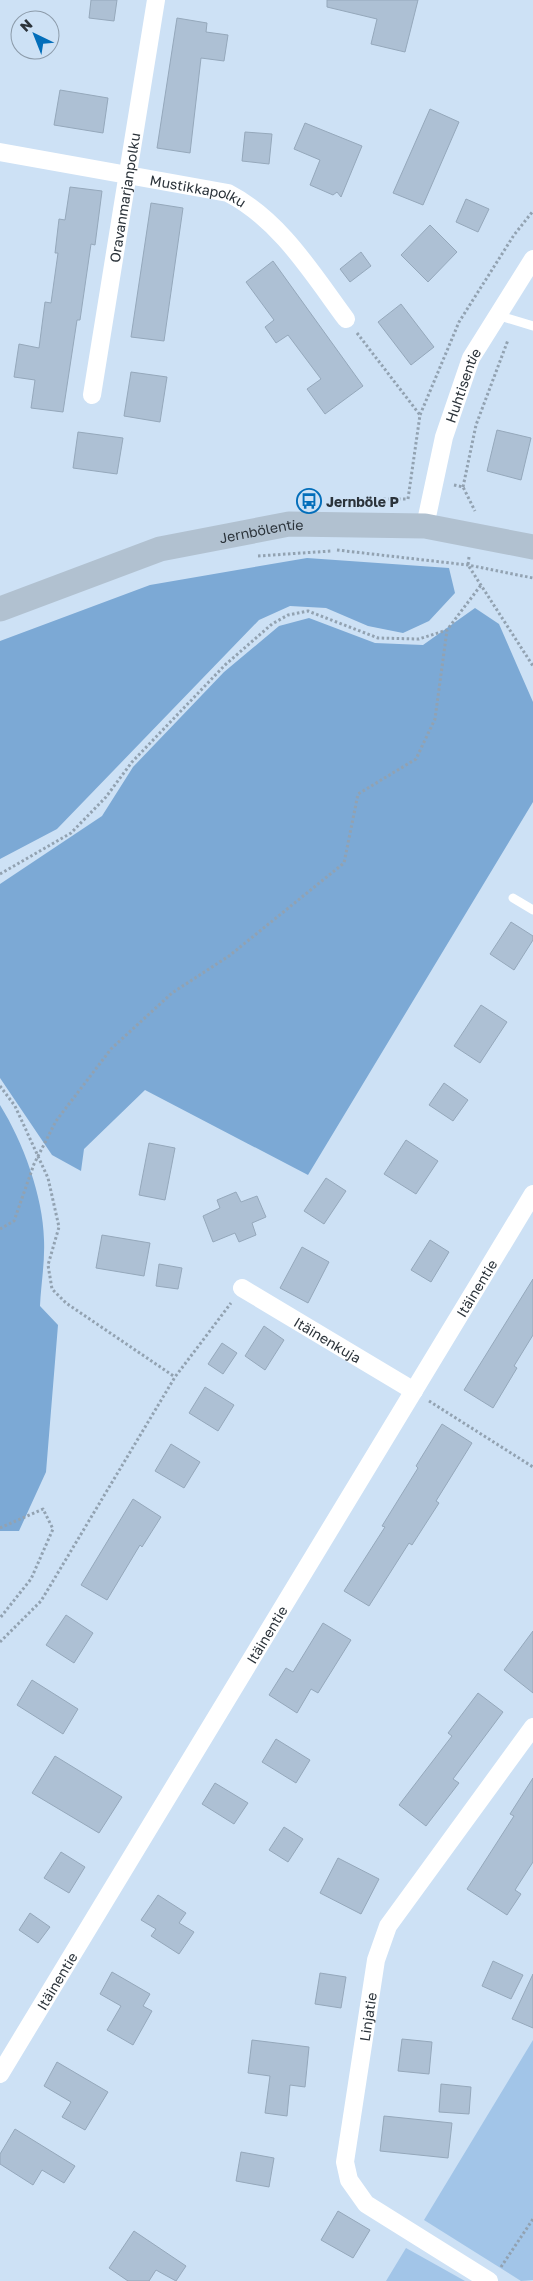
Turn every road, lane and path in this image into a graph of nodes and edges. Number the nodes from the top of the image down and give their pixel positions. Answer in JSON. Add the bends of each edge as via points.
{"nodes":[{"id":1,"x":156,"y":0,"type":"edge"},
{"id":2,"x":0,"y":152,"type":"edge"},
{"id":3,"x":128,"y":174,"type":"junction"},
{"id":4,"x":533,"y":211,"type":"edge"},
{"id":5,"x":533,"y":259,"type":"edge"},
{"id":6,"x":496,"y":315,"type":"junction"},
{"id":7,"x":346,"y":318,"type":"joint"},
{"id":8,"x":516,"y":322,"type":"junction"},
{"id":9,"x":533,"y":326,"type":"edge"},
{"id":10,"x":92,"y":395,"type":"dead end"},
{"id":11,"x":420,"y":415,"type":"junction"},
{"id":12,"x":462,"y":487,"type":"dead end"},
{"id":13,"x":379,"y":500,"type":"dead end"},
{"id":14,"x":425,"y":526,"type":"junction"},
{"id":15,"x":533,"y":547,"type":"edge"},
{"id":16,"x":257,"y":557,"type":"dead end"},
{"id":17,"x":468,"y":565,"type":"junction"},
{"id":18,"x":533,"y":578,"type":"edge"},
{"id":19,"x":481,"y":585,"type":"junction"},
{"id":20,"x":0,"y":609,"type":"edge"},
{"id":21,"x":446,"y":630,"type":"junction"},
{"id":22,"x":533,"y":666,"type":"edge"},
{"id":23,"x":0,"y":874,"type":"edge"},
{"id":24,"x":513,"y":898,"type":"dead end"},
{"id":25,"x":533,"y":910,"type":"edge"},
{"id":26,"x":0,"y":1086,"type":"edge"},
{"id":27,"x":38,"y":1156,"type":"junction"},
{"id":28,"x":533,"y":1194,"type":"edge"},
{"id":29,"x":0,"y":1229,"type":"edge"},
{"id":30,"x":242,"y":1288,"type":"joint"},
{"id":31,"x":176,"y":1377,"type":"junction"},
{"id":32,"x":414,"y":1392,"type":"junction"},
{"id":33,"x":533,"y":1468,"type":"edge"},
{"id":34,"x":0,"y":1528,"type":"edge"},
{"id":35,"x":0,"y":1618,"type":"edge"},
{"id":36,"x":0,"y":1642,"type":"edge"},
{"id":37,"x":533,"y":1727,"type":"edge"},
{"id":38,"x":0,"y":2074,"type":"edge"},
{"id":39,"x":533,"y":2220,"type":"edge"},
{"id":40,"x":493,"y":2277,"type":"edge"}],
"edges":[{"from":1,"to":3,"type":"street","name":"Oravanmarjanpolku"},
{"from":2,"to":3,"type":"street","name":"Mustikkapolku"},
{"from":3,"to":7,"type":"street","name":"Mustikkapolku","via":[[228,193],[246,203],[277,229]]},
{"from":3,"to":10,"type":"street","name":"Oravanmarjanpolku"},
{"from":4,"to":11,"type":"path","via":[[459,322]]},
{"from":5,"to":6,"type":"street","name":"Huhtisentie"},
{"from":6,"to":8,"type":"lane"},
{"from":6,"to":14,"type":"street","name":"Huhtisentie","via":[[471,358],[444,437]]},
{"from":7,"to":11,"type":"path"},
{"from":8,"to":9,"type":"lane"},
{"from":8,"to":12,"type":"path","via":[[476,425]]},
{"from":11,"to":13,"type":"path","via":[[408,499]]},
{"from":14,"to":15,"type":"street","name":"Jernbölentie"},
{"from":14,"to":20,"type":"street","name":"Jernbölentie","via":[[289,524],[160,549]]},
{"from":16,"to":17,"type":"path","via":[[336,550]]},
{"from":17,"to":18,"type":"path"},
{"from":17,"to":19,"type":"path"},
{"from":19,"to":21,"type":"path"},
{"from":19,"to":22,"type":"path"},
{"from":21,"to":23,"type":"path","via":[[419,639],[378,638],[308,612],[288,615],[272,624],[224,665],[132,762],[106,797],[71,833]]},
{"from":21,"to":27,"type":"path","via":[[435,719],[416,759],[358,794],[344,863],[229,956],[172,993],[111,1049],[56,1121]]},
{"from":24,"to":25,"type":"lane"},
{"from":26,"to":27,"type":"path","via":[[15,1106]]},
{"from":27,"to":29,"type":"path","via":[[14,1221]]},
{"from":27,"to":31,"type":"path","via":[[48,1178],[59,1227],[48,1265],[52,1289],[66,1303]]},
{"from":28,"to":32,"type":"street","name":"Itäinentie"},
{"from":30,"to":31,"type":"path"},
{"from":30,"to":32,"type":"street","name":"Itäinenkuja"},
{"from":31,"to":36,"type":"path","via":[[40,1601]]},
{"from":32,"to":33,"type":"path"},
{"from":32,"to":38,"type":"street","name":"Itäinentie"},
{"from":34,"to":35,"type":"path","via":[[43,1509],[53,1528],[31,1579]]},
{"from":37,"to":40,"type":"street","name":"Linjatie","via":[[388,1926],[376,1960],[345,2162],[349,2180],[366,2204]]},
{"from":39,"to":40,"type":"path"}]}
